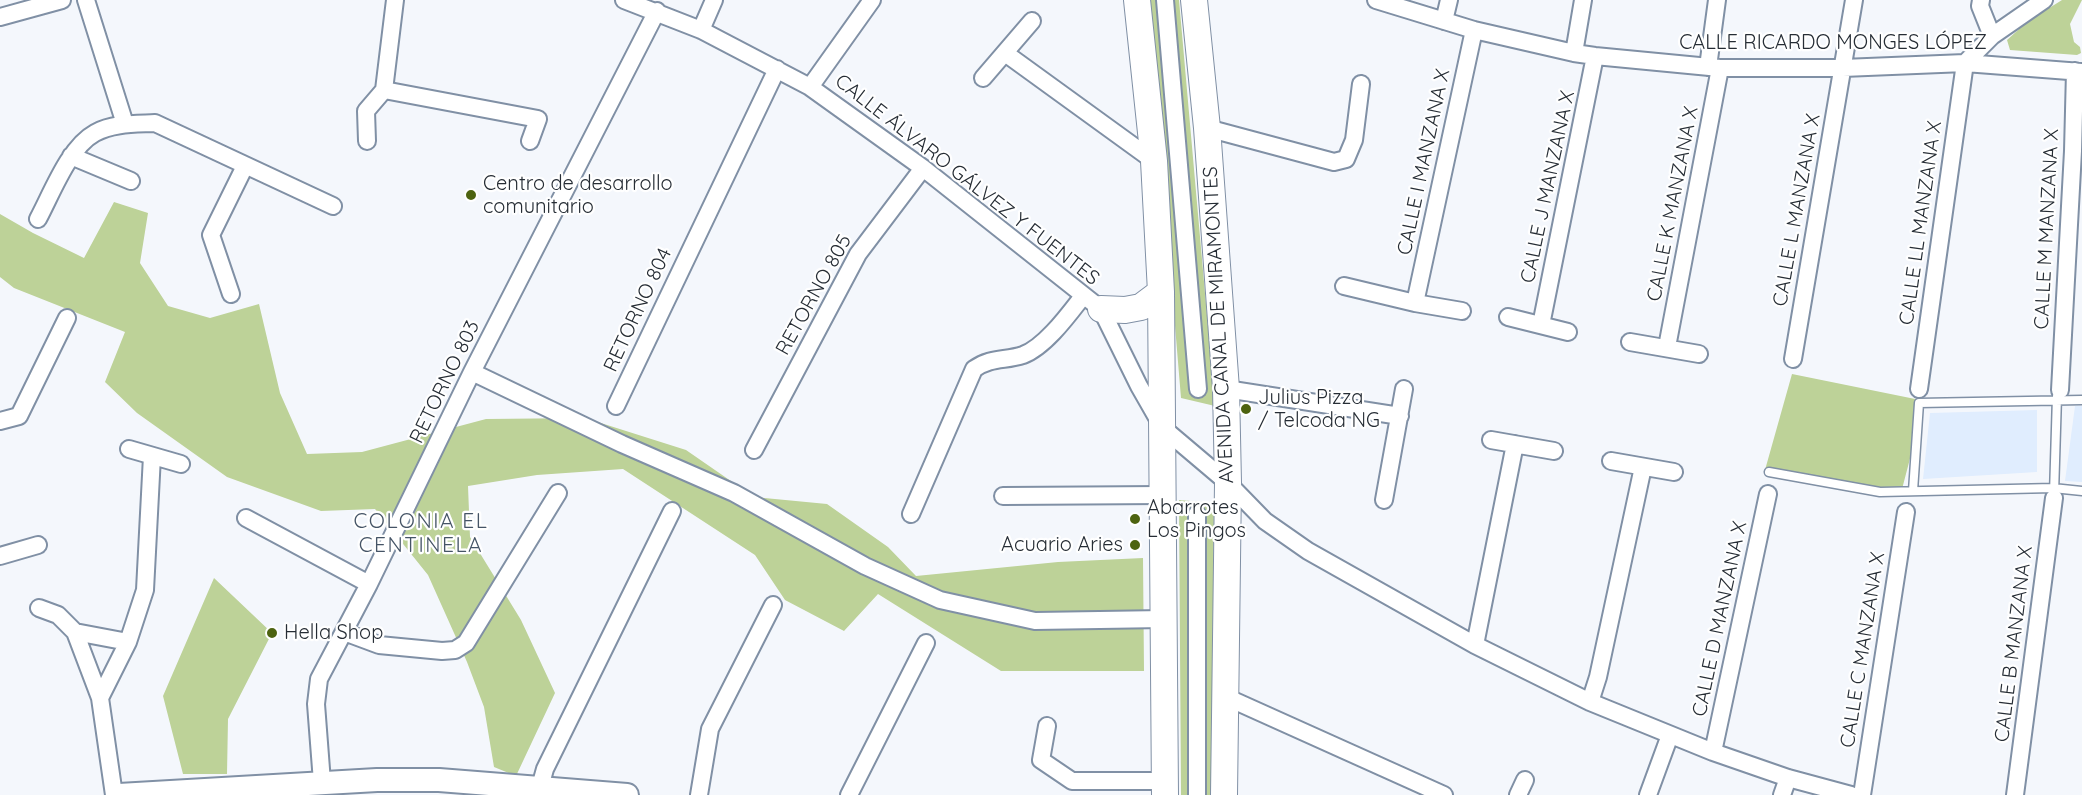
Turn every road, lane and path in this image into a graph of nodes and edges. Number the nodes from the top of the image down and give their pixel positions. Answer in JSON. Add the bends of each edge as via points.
{"nodes":[{"id":1,"x":62,"y":0,"type":"edge"},
{"id":2,"x":86,"y":0,"type":"edge"},
{"id":3,"x":395,"y":0,"type":"edge"},
{"id":4,"x":624,"y":0,"type":"edge"},
{"id":5,"x":714,"y":0,"type":"edge"},
{"id":6,"x":872,"y":0,"type":"edge"},
{"id":7,"x":1137,"y":0,"type":"edge"},
{"id":8,"x":1165,"y":0,"type":"edge"},
{"id":9,"x":1194,"y":0,"type":"edge"},
{"id":10,"x":1376,"y":0,"type":"edge"},
{"id":11,"x":1449,"y":0,"type":"edge"},
{"id":12,"x":1583,"y":0,"type":"edge"},
{"id":13,"x":1717,"y":0,"type":"edge"},
{"id":14,"x":1854,"y":0,"type":"edge"},
{"id":15,"x":2044,"y":0,"type":"edge"},
{"id":16,"x":1980,"y":3,"type":"edge"},
{"id":17,"x":27,"y":4,"type":"edge"},
{"id":18,"x":657,"y":11,"type":"junction"},
{"id":19,"x":0,"y":17,"type":"edge"},
{"id":20,"x":1032,"y":21,"type":"dead end"},
{"id":21,"x":1444,"y":21,"type":"junction"},
{"id":22,"x":701,"y":30,"type":"junction"},
{"id":23,"x":1473,"y":30,"type":"junction"},
{"id":24,"x":1992,"y":36,"type":"junction"},
{"id":25,"x":1005,"y":53,"type":"junction"},
{"id":26,"x":1574,"y":53,"type":"junction"},
{"id":27,"x":1595,"y":56,"type":"junction"},
{"id":28,"x":1965,"y":63,"type":"junction"},
{"id":29,"x":1714,"y":67,"type":"junction"},
{"id":30,"x":1843,"y":68,"type":"junction"},
{"id":31,"x":777,"y":69,"type":"junction"},
{"id":32,"x":2078,"y":71,"type":"edge"},
{"id":33,"x":983,"y":78,"type":"dead end"},
{"id":34,"x":1361,"y":84,"type":"dead end"},
{"id":35,"x":810,"y":87,"type":"junction"},
{"id":36,"x":384,"y":90,"type":"junction"},
{"id":37,"x":125,"y":124,"type":"junction"},
{"id":38,"x":1207,"y":128,"type":"junction"},
{"id":39,"x":367,"y":141,"type":"dead end"},
{"id":40,"x":530,"y":141,"type":"dead end"},
{"id":41,"x":71,"y":156,"type":"junction"},
{"id":42,"x":1154,"y":161,"type":"junction"},
{"id":43,"x":245,"y":166,"type":"junction"},
{"id":44,"x":923,"y":168,"type":"junction"},
{"id":45,"x":131,"y":181,"type":"dead end"},
{"id":46,"x":333,"y":206,"type":"dead end"},
{"id":47,"x":38,"y":219,"type":"dead end"},
{"id":48,"x":1344,"y":286,"type":"dead end"},
{"id":49,"x":1161,"y":292,"type":"junction"},
{"id":50,"x":231,"y":294,"type":"dead end"},
{"id":51,"x":1092,"y":303,"type":"junction"},
{"id":52,"x":1415,"y":303,"type":"junction"},
{"id":53,"x":1462,"y":311,"type":"dead end"},
{"id":54,"x":1508,"y":317,"type":"dead end"},
{"id":55,"x":67,"y":318,"type":"dead end"},
{"id":56,"x":1541,"y":325,"type":"junction"},
{"id":57,"x":1568,"y":332,"type":"dead end"},
{"id":58,"x":1630,"y":342,"type":"dead end"},
{"id":59,"x":1667,"y":347,"type":"junction"},
{"id":60,"x":1699,"y":354,"type":"dead end"},
{"id":61,"x":1793,"y":358,"type":"dead end"},
{"id":62,"x":472,"y":372,"type":"junction"},
{"id":63,"x":1198,"y":389,"type":"dead end"},
{"id":64,"x":1226,"y":389,"type":"junction"},
{"id":65,"x":1404,"y":389,"type":"dead end"},
{"id":66,"x":1919,"y":389,"type":"dead end"},
{"id":67,"x":2058,"y":395,"type":"junction"},
{"id":68,"x":2082,"y":400,"type":"edge"},
{"id":69,"x":616,"y":406,"type":"dead end"},
{"id":70,"x":1400,"y":416,"type":"junction"},
{"id":71,"x":0,"y":421,"type":"edge"},
{"id":72,"x":1163,"y":428,"type":"junction"},
{"id":73,"x":1491,"y":440,"type":"dead end"},
{"id":74,"x":1515,"y":444,"type":"junction"},
{"id":75,"x":129,"y":449,"type":"dead end"},
{"id":76,"x":754,"y":450,"type":"dead end"},
{"id":77,"x":1554,"y":451,"type":"dead end"},
{"id":78,"x":152,"y":456,"type":"junction"},
{"id":79,"x":1611,"y":461,"type":"dead end"},
{"id":80,"x":180,"y":464,"type":"dead end"},
{"id":81,"x":1643,"y":467,"type":"junction"},
{"id":82,"x":1674,"y":472,"type":"dead end"},
{"id":83,"x":1769,"y":472,"type":"dead end"},
{"id":84,"x":1228,"y":483,"type":"junction"},
{"id":85,"x":1913,"y":490,"type":"junction"},
{"id":86,"x":2082,"y":491,"type":"edge"},
{"id":87,"x":558,"y":493,"type":"dead end"},
{"id":88,"x":2054,"y":493,"type":"junction"},
{"id":89,"x":1768,"y":494,"type":"dead end"},
{"id":90,"x":1164,"y":495,"type":"junction"},
{"id":91,"x":1003,"y":496,"type":"dead end"},
{"id":92,"x":1384,"y":500,"type":"dead end"},
{"id":93,"x":672,"y":511,"type":"dead end"},
{"id":94,"x":1906,"y":512,"type":"dead end"},
{"id":95,"x":911,"y":513,"type":"dead end"},
{"id":96,"x":1197,"y":514,"type":"dead end"},
{"id":97,"x":246,"y":518,"type":"dead end"},
{"id":98,"x":38,"y":545,"type":"dead end"},
{"id":99,"x":0,"y":556,"type":"edge"},
{"id":100,"x":369,"y":584,"type":"junction"},
{"id":101,"x":773,"y":605,"type":"dead end"},
{"id":102,"x":39,"y":608,"type":"dead end"},
{"id":103,"x":1164,"y":619,"type":"junction"},
{"id":104,"x":75,"y":632,"type":"junction"},
{"id":105,"x":344,"y":632,"type":"junction"},
{"id":106,"x":128,"y":642,"type":"junction"},
{"id":107,"x":926,"y":643,"type":"dead end"},
{"id":108,"x":1475,"y":645,"type":"junction"},
{"id":109,"x":1226,"y":697,"type":"junction"},
{"id":110,"x":100,"y":698,"type":"junction"},
{"id":111,"x":1590,"y":702,"type":"junction"},
{"id":112,"x":1047,"y":726,"type":"dead end"},
{"id":113,"x":1670,"y":735,"type":"junction"},
{"id":114,"x":1713,"y":752,"type":"junction"},
{"id":115,"x":1788,"y":778,"type":"junction"},
{"id":116,"x":322,"y":783,"type":"junction"},
{"id":117,"x":540,"y":787,"type":"junction"},
{"id":118,"x":377,"y":788,"type":"edge"},
{"id":119,"x":1165,"y":788,"type":"edge"},
{"id":120,"x":493,"y":789,"type":"edge"},
{"id":121,"x":114,"y":795,"type":"edge"},
{"id":122,"x":119,"y":795,"type":"edge"},
{"id":123,"x":625,"y":795,"type":"edge"},
{"id":124,"x":699,"y":795,"type":"edge"},
{"id":125,"x":849,"y":795,"type":"edge"},
{"id":126,"x":1197,"y":795,"type":"edge"},
{"id":127,"x":1224,"y":795,"type":"edge"},
{"id":128,"x":1444,"y":795,"type":"edge"},
{"id":129,"x":1648,"y":795,"type":"edge"},
{"id":130,"x":1782,"y":795,"type":"edge"},
{"id":131,"x":1851,"y":795,"type":"edge"},
{"id":132,"x":1862,"y":795,"type":"edge"},
{"id":133,"x":2015,"y":795,"type":"edge"}],
"edges":[{"from":1,"to":17,"type":"street"},
{"from":2,"to":37,"type":"street"},
{"from":3,"to":36,"type":"street"},
{"from":4,"to":18,"type":"street","name":"CALLE ÁLVARO GÁLVEZ Y FUENTES"},
{"from":5,"to":22,"type":"street"},
{"from":6,"to":35,"type":"street"},
{"from":7,"to":42,"type":"main road"},
{"from":8,"to":63,"type":"street"},
{"from":9,"to":38,"type":"main road","name":"AVENIDA CANAL DE MIRAMONTES"},
{"from":10,"to":21,"type":"street","name":"CALLE RICARDO MONGES LÓPEZ"},
{"from":11,"to":21,"type":"street"},
{"from":12,"to":26,"type":"street"},
{"from":13,"to":29,"type":"street","name":"CALLE K MANZANA X"},
{"from":14,"to":30,"type":"street","name":"CALLE L MANZANA X"},
{"from":15,"to":24,"type":"street"},
{"from":16,"to":24,"type":"street"},
{"from":17,"to":19,"type":"street"},
{"from":18,"to":22,"type":"street","name":"CALLE ÁLVARO GÁLVEZ Y FUENTES"},
{"from":18,"to":62,"type":"street","name":"RETORNO 803"},
{"from":20,"to":25,"type":"street"},
{"from":21,"to":23,"type":"street","name":"CALLE RICARDO MONGES LÓPEZ"},
{"from":22,"to":31,"type":"street","name":"CALLE ÁLVARO GÁLVEZ Y FUENTES"},
{"from":23,"to":26,"type":"street","name":"CALLE RICARDO MONGES LÓPEZ"},
{"from":23,"to":52,"type":"street","name":"CALLE I MANZANA X"},
{"from":24,"to":28,"type":"street"},
{"from":25,"to":33,"type":"street"},
{"from":25,"to":42,"type":"street"},
{"from":26,"to":27,"type":"street","name":"CALLE RICARDO MONGES LÓPEZ"},
{"from":27,"to":29,"type":"street","name":"CALLE RICARDO MONGES LÓPEZ"},
{"from":27,"to":56,"type":"street","name":"CALLE J MANZANA X"},
{"from":28,"to":30,"type":"street","name":"CALLE RICARDO MONGES LÓPEZ"},
{"from":28,"to":32,"type":"street","name":"CALLE RICARDO MONGES LÓPEZ"},
{"from":28,"to":66,"type":"street","name":"CALLE LL MANZANA X"},
{"from":29,"to":30,"type":"street","name":"CALLE RICARDO MONGES LÓPEZ"},
{"from":29,"to":59,"type":"street","name":"CALLE K MANZANA X"},
{"from":30,"to":61,"type":"street","name":"CALLE L MANZANA X"},
{"from":31,"to":35,"type":"street","name":"CALLE ÁLVARO GÁLVEZ Y FUENTES"},
{"from":31,"to":69,"type":"street","name":"RETORNO 804"},
{"from":32,"to":67,"type":"street","name":"CALLE M MANZANA X"},
{"from":34,"to":38,"type":"street","via":[[1354,140],[1346,159],[1334,162]]},
{"from":35,"to":44,"type":"street","name":"CALLE ÁLVARO GÁLVEZ Y FUENTES"},
{"from":36,"to":39,"type":"street","via":[[366,111]]},
{"from":36,"to":40,"type":"street","via":[[538,119]]},
{"from":37,"to":41,"type":"street","via":[[94,134]]},
{"from":37,"to":43,"type":"street","via":[[155,123]]},
{"from":38,"to":64,"type":"main road","name":"AVENIDA CANAL DE MIRAMONTES"},
{"from":41,"to":45,"type":"street"},
{"from":41,"to":47,"type":"street"},
{"from":42,"to":49,"type":"main road"},
{"from":43,"to":46,"type":"street","via":[[300,199]]},
{"from":43,"to":50,"type":"street","via":[[211,235]]},
{"from":44,"to":51,"type":"street","name":"CALLE ÁLVARO GÁLVEZ Y FUENTES"},
{"from":44,"to":76,"type":"street","name":"RETORNO 805","via":[[858,254]]},
{"from":48,"to":52,"type":"street"},
{"from":49,"to":51,"type":"main road","via":[[1141,307],[1125,310]]},
{"from":49,"to":72,"type":"main road"},
{"from":51,"to":72,"type":"street","name":"CALLE ÁLVARO GÁLVEZ Y FUENTES"},
{"from":51,"to":95,"type":"street","via":[[1061,322],[1036,347],[1023,354],[984,362],[974,369]]},
{"from":52,"to":53,"type":"street"},
{"from":54,"to":56,"type":"street"},
{"from":55,"to":71,"type":"street","via":[[19,416]]},
{"from":56,"to":57,"type":"street"},
{"from":58,"to":59,"type":"street"},
{"from":59,"to":60,"type":"street"},
{"from":62,"to":100,"type":"street","name":"RETORNO 803"},
{"from":62,"to":103,"type":"street","via":[[734,494],[865,566],[940,600],[1035,621]]},
{"from":64,"to":70,"type":"street"},
{"from":64,"to":84,"type":"main road","name":"AVENIDA CANAL DE MIRAMONTES"},
{"from":65,"to":70,"type":"street"},
{"from":67,"to":68,"type":"lane"},
{"from":67,"to":85,"type":"lane","via":[[1919,403]]},
{"from":67,"to":88,"type":"lane"},
{"from":70,"to":92,"type":"street"},
{"from":72,"to":84,"type":"street","name":"CALLE ÁLVARO GÁLVEZ Y FUENTES"},
{"from":72,"to":90,"type":"main road"},
{"from":73,"to":74,"type":"street"},
{"from":74,"to":77,"type":"street"},
{"from":74,"to":108,"type":"street"},
{"from":75,"to":78,"type":"street"},
{"from":78,"to":80,"type":"street"},
{"from":78,"to":106,"type":"street","via":[[145,590]]},
{"from":79,"to":81,"type":"street"},
{"from":81,"to":82,"type":"street"},
{"from":81,"to":111,"type":"street"},
{"from":83,"to":85,"type":"lane","via":[[1880,492]]},
{"from":84,"to":108,"type":"street","name":"CALLE ÁLVARO GÁLVEZ Y FUENTES","via":[[1264,521],[1308,551]]},
{"from":84,"to":109,"type":"main road","name":"AVENIDA CANAL DE MIRAMONTES"},
{"from":85,"to":88,"type":"lane"},
{"from":86,"to":88,"type":"lane"},
{"from":87,"to":105,"type":"street","via":[[466,643],[455,650],[442,651],[379,645]]},
{"from":88,"to":133,"type":"street","name":"CALLE B MANZANA X"},
{"from":89,"to":114,"type":"street","name":"CALLE D MANZANA X"},
{"from":90,"to":91,"type":"street"},
{"from":90,"to":103,"type":"main road"},
{"from":93,"to":117,"type":"street","via":[[545,769]]},
{"from":94,"to":132,"type":"street","name":"CALLE C MANZANA X"},
{"from":96,"to":126,"type":"street"},
{"from":97,"to":100,"type":"street"},
{"from":98,"to":99,"type":"street"},
{"from":100,"to":105,"type":"street","name":"RETORNO 803"},
{"from":101,"to":124,"type":"street","via":[[710,729]]},
{"from":102,"to":104,"type":"street","via":[[58,615]]},
{"from":103,"to":119,"type":"main road"},
{"from":104,"to":106,"type":"street"},
{"from":104,"to":110,"type":"street"},
{"from":105,"to":116,"type":"street","name":"RETORNO 803","via":[[319,679],[315,704]]},
{"from":106,"to":110,"type":"street"},
{"from":107,"to":125,"type":"street"},
{"from":108,"to":111,"type":"street","name":"CALLE ÁLVARO GÁLVEZ Y FUENTES"},
{"from":109,"to":127,"type":"main road","name":"AVENIDA CANAL DE MIRAMONTES"},
{"from":109,"to":128,"type":"street"},
{"from":110,"to":121,"type":"street"},
{"from":111,"to":113,"type":"street","name":"CALLE ÁLVARO GÁLVEZ Y FUENTES"},
{"from":112,"to":119,"type":"street","via":[[1041,759],[1072,781]]},
{"from":113,"to":114,"type":"street","name":"CALLE ÁLVARO GÁLVEZ Y FUENTES"},
{"from":113,"to":129,"type":"street"},
{"from":114,"to":115,"type":"street","name":"CALLE ÁLVARO GÁLVEZ Y FUENTES"},
{"from":115,"to":130,"type":"street"},
{"from":115,"to":131,"type":"street","name":"CALLE ÁLVARO GÁLVEZ Y FUENTES"},
{"from":116,"to":118,"type":"street"},
{"from":116,"to":122,"type":"street"},
{"from":117,"to":120,"type":"street"},
{"from":117,"to":123,"type":"street"},
{"from":118,"to":120,"type":"street","via":[[440,780]]}]}
